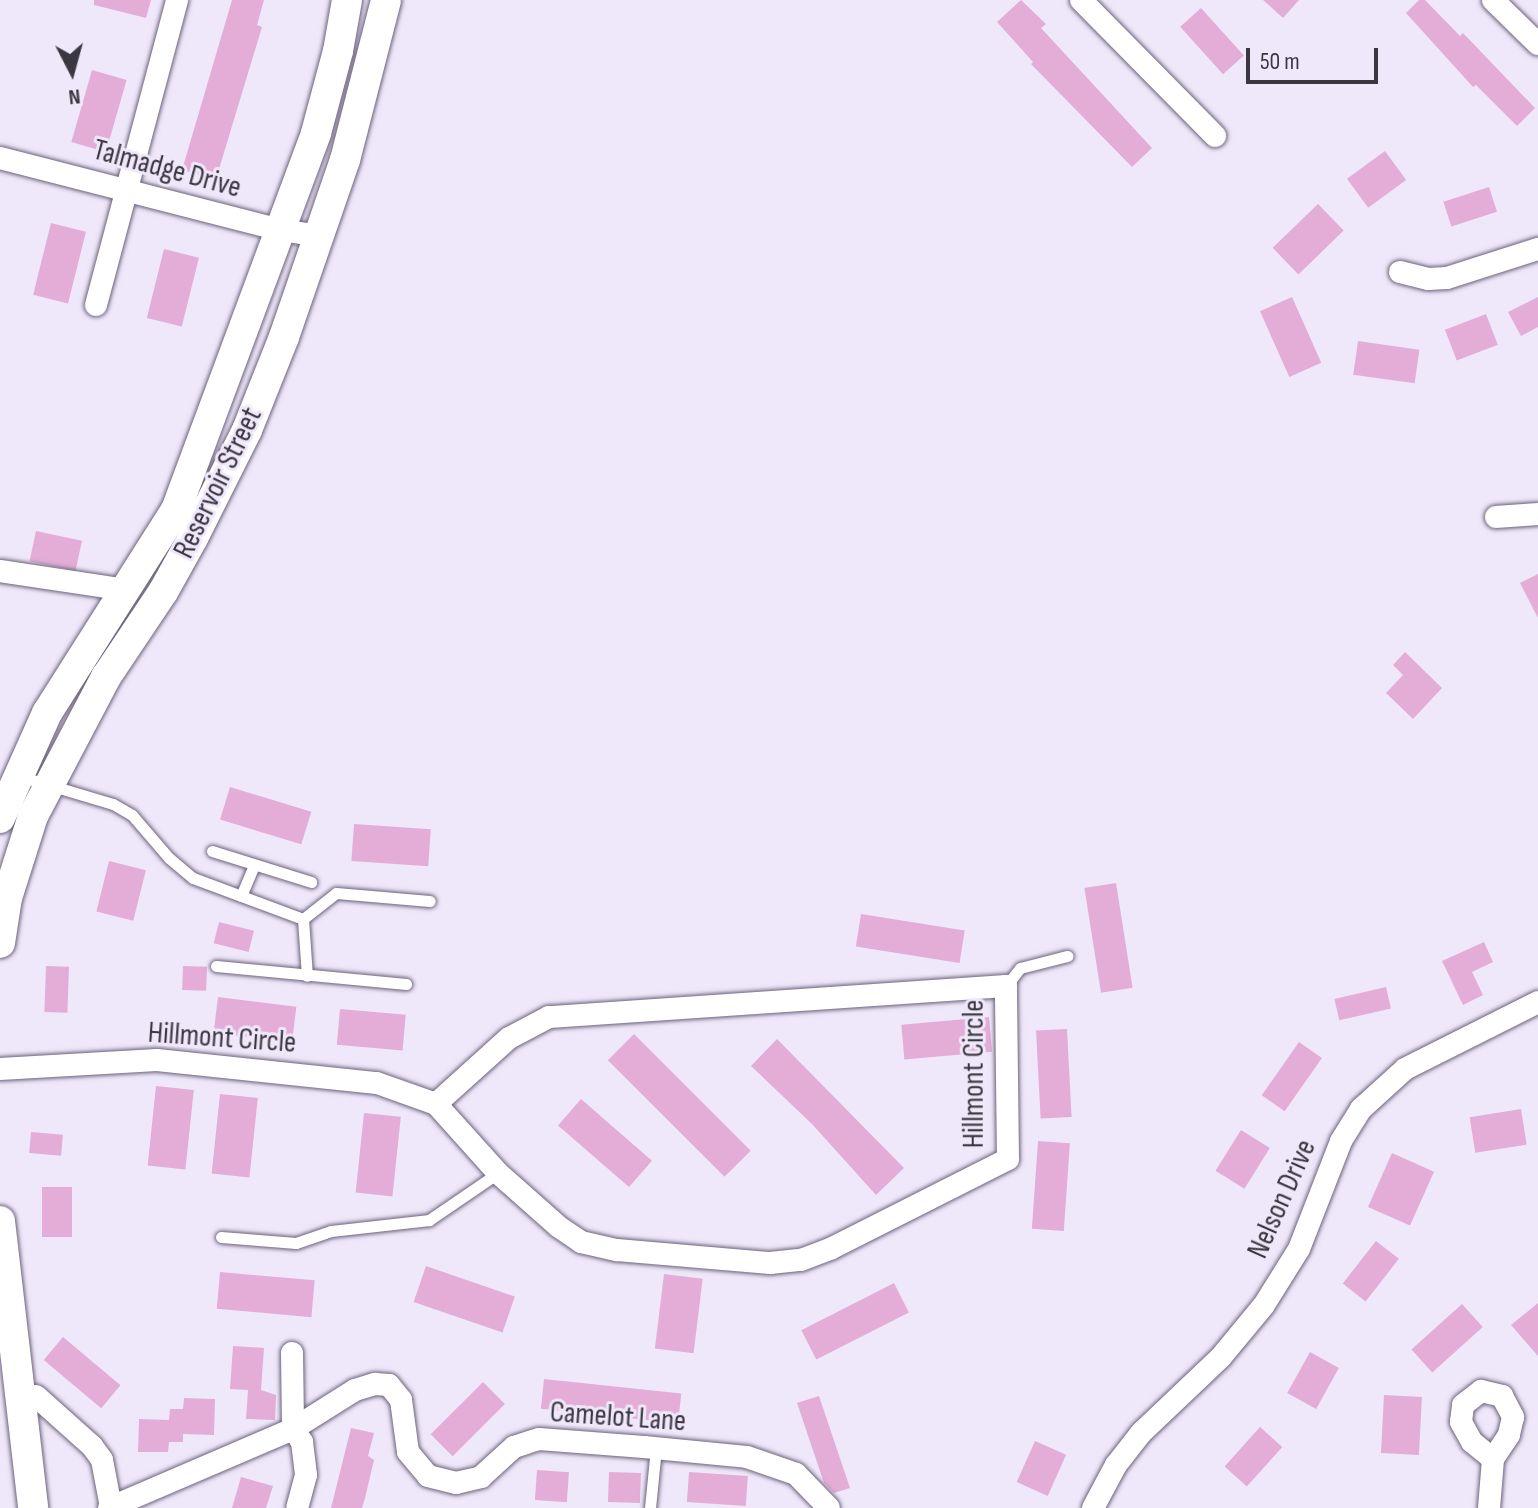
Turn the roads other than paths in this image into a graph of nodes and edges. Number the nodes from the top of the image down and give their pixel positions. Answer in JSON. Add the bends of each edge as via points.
{"nodes":[{"id":1,"x":177,"y":0,"type":"edge"},
{"id":2,"x":347,"y":0,"type":"edge"},
{"id":3,"x":386,"y":0,"type":"edge"},
{"id":4,"x":1081,"y":0,"type":"edge"},
{"id":5,"x":1493,"y":0,"type":"edge"},
{"id":6,"x":1538,"y":44,"type":"edge"},
{"id":7,"x":1215,"y":136,"type":"dead end"},
{"id":8,"x":0,"y":158,"type":"edge"},
{"id":9,"x":127,"y":189,"type":"junction"},
{"id":10,"x":281,"y":230,"type":"junction"},
{"id":11,"x":319,"y":236,"type":"junction"},
{"id":12,"x":1538,"y":249,"type":"edge"},
{"id":13,"x":1400,"y":272,"type":"dead end"},
{"id":14,"x":96,"y":305,"type":"dead end"},
{"id":15,"x":1538,"y":514,"type":"edge"},
{"id":16,"x":1496,"y":517,"type":"dead end"},
{"id":17,"x":0,"y":571,"type":"edge"},
{"id":18,"x":126,"y":590,"type":"junction"},
{"id":19,"x":9,"y":782,"type":"edge"},
{"id":20,"x":47,"y":786,"type":"junction"},
{"id":21,"x":0,"y":818,"type":"edge"},
{"id":22,"x":212,"y":851,"type":"dead end"},
{"id":23,"x":254,"y":865,"type":"junction"},
{"id":24,"x":311,"y":882,"type":"dead end"},
{"id":25,"x":241,"y":896,"type":"junction"},
{"id":26,"x":430,"y":901,"type":"dead end"},
{"id":27,"x":303,"y":919,"type":"junction"},
{"id":28,"x":0,"y":943,"type":"edge"},
{"id":29,"x":1067,"y":956,"type":"dead end"},
{"id":30,"x":216,"y":966,"type":"dead end"},
{"id":31,"x":307,"y":976,"type":"junction"},
{"id":32,"x":406,"y":984,"type":"dead end"},
{"id":33,"x":1006,"y":986,"type":"junction"},
{"id":34,"x":1538,"y":1002,"type":"edge"},
{"id":35,"x":0,"y":1069,"type":"edge"},
{"id":36,"x":436,"y":1104,"type":"junction"},
{"id":37,"x":498,"y":1173,"type":"junction"},
{"id":38,"x":0,"y":1221,"type":"edge"},
{"id":39,"x":221,"y":1237,"type":"dead end"},
{"id":40,"x":292,"y":1353,"type":"dead end"},
{"id":41,"x":36,"y":1396,"type":"dead end"},
{"id":42,"x":293,"y":1429,"type":"junction"},
{"id":43,"x":656,"y":1448,"type":"junction"},
{"id":44,"x":1493,"y":1459,"type":"dead end"},
{"id":45,"x":110,"y":1507,"type":"edge"},
{"id":46,"x":33,"y":1508,"type":"edge"},
{"id":47,"x":297,"y":1508,"type":"edge"},
{"id":48,"x":650,"y":1508,"type":"edge"},
{"id":49,"x":829,"y":1508,"type":"edge"},
{"id":50,"x":1093,"y":1508,"type":"edge"},
{"id":51,"x":1489,"y":1508,"type":"edge"}],
"edges":[{"from":1,"to":9,"type":"street"},
{"from":2,"to":10,"type":"main road","name":"Reservoir Street","via":[[323,107]]},
{"from":3,"to":11,"type":"main road","name":"Reservoir Street","via":[[357,120]]},
{"from":4,"to":7,"type":"street"},
{"from":5,"to":6,"type":"street"},
{"from":8,"to":9,"type":"street","name":"Talmadge Drive"},
{"from":9,"to":10,"type":"street","name":"Talmadge Drive"},
{"from":9,"to":14,"type":"street"},
{"from":10,"to":11,"type":"street","name":"Talmadge Drive"},
{"from":10,"to":18,"type":"main road","name":"Reservoir Street","via":[[176,510]]},
{"from":11,"to":20,"type":"main road","name":"Reservoir Street","via":[[284,337],[214,501],[163,592],[106,677]]},
{"from":12,"to":13,"type":"street","via":[[1447,278]]},
{"from":15,"to":16,"type":"street"},
{"from":17,"to":18,"type":"street"},
{"from":18,"to":19,"type":"main road","name":"Reservoir Street"},
{"from":19,"to":20,"type":"lane"},
{"from":19,"to":21,"type":"main road","name":"Reservoir Street"},
{"from":20,"to":25,"type":"lane","via":[[128,812],[184,873]]},
{"from":20,"to":28,"type":"main road","name":"Reservoir Street","via":[[20,851]]},
{"from":22,"to":23,"type":"lane"},
{"from":23,"to":24,"type":"lane"},
{"from":23,"to":25,"type":"lane"},
{"from":25,"to":27,"type":"lane"},
{"from":26,"to":27,"type":"lane","via":[[336,893]]},
{"from":27,"to":31,"type":"lane"},
{"from":29,"to":33,"type":"lane","via":[[1020,968]]},
{"from":30,"to":31,"type":"lane"},
{"from":31,"to":32,"type":"lane"},
{"from":33,"to":36,"type":"street","name":"Hillmont Circle","via":[[549,1017],[509,1038]]},
{"from":33,"to":37,"type":"street","name":"Hillmont Circle","via":[[1008,1159],[801,1260],[770,1263],[581,1242]]},
{"from":34,"to":50,"type":"street","name":"Nelson Drive","via":[[1415,1063],[1367,1102],[1345,1133],[1305,1236],[1264,1305],[1221,1357],[1141,1433]]},
{"from":35,"to":36,"type":"street","name":"Hillmont Circle","via":[[157,1060],[377,1083]]},
{"from":36,"to":37,"type":"street","name":"Hillmont Circle"},
{"from":37,"to":39,"type":"lane","via":[[429,1220],[331,1231],[296,1243]]},
{"from":38,"to":46,"type":"main road"},
{"from":40,"to":42,"type":"street"},
{"from":41,"to":45,"type":"street","via":[[102,1460]]},
{"from":42,"to":43,"type":"street","name":"Camelot Lane","via":[[355,1390],[389,1385],[401,1400],[408,1452],[428,1476],[456,1483],[481,1477],[514,1447],[539,1439]]},
{"from":42,"to":45,"type":"street","name":"Camelot Lane"},
{"from":42,"to":47,"type":"street","via":[[302,1442],[306,1475]]},
{"from":43,"to":48,"type":"lane"},
{"from":43,"to":49,"type":"street","name":"Camelot Lane","via":[[747,1457],[796,1474]]},
{"from":44,"to":51,"type":"street"}]}
